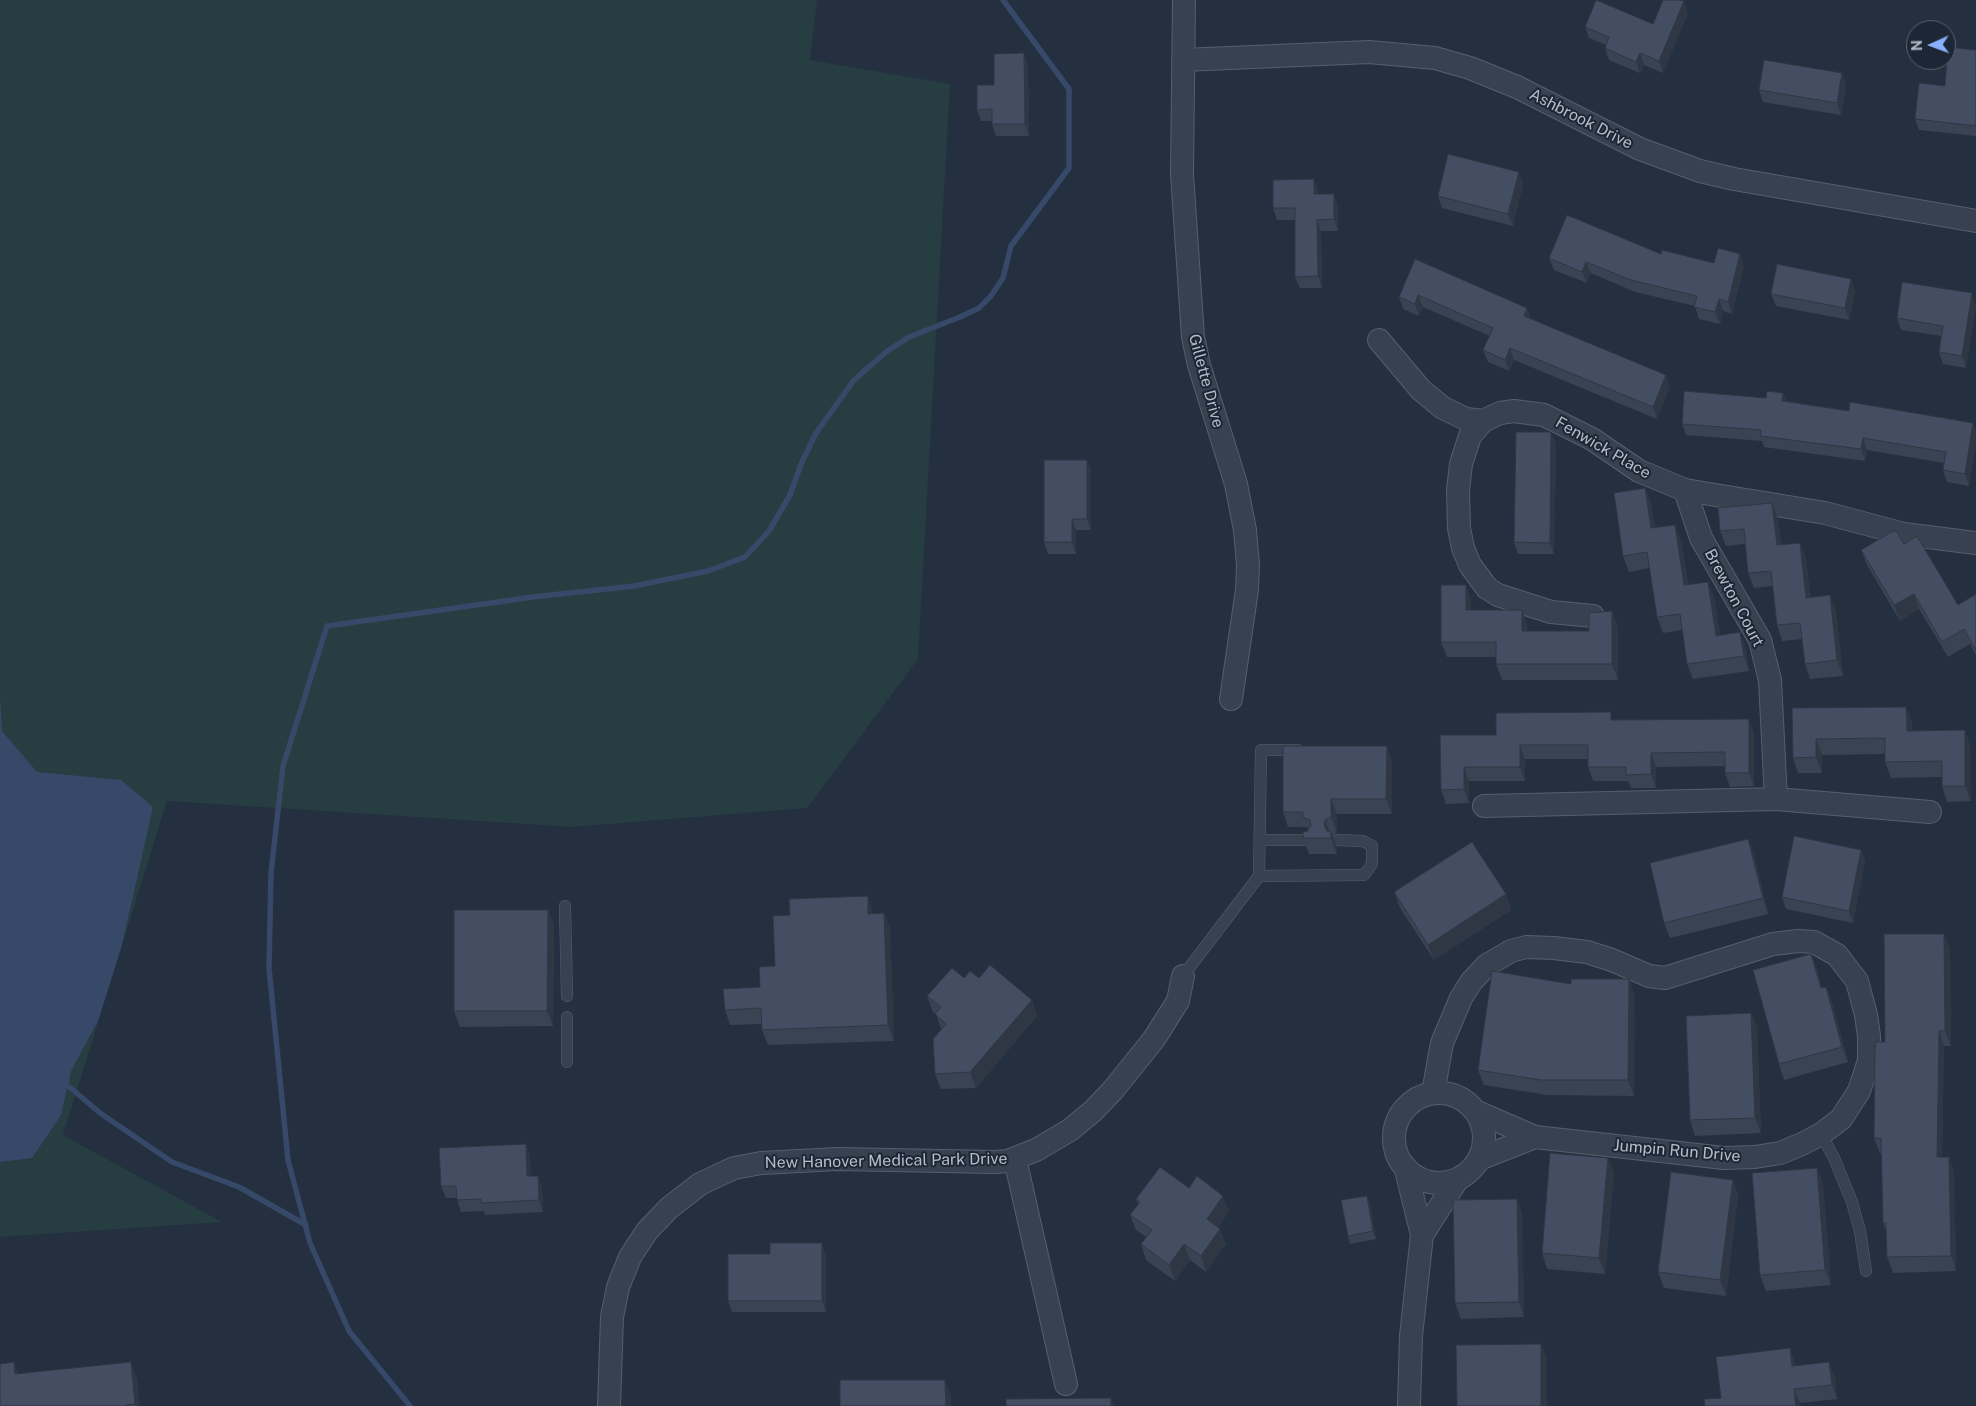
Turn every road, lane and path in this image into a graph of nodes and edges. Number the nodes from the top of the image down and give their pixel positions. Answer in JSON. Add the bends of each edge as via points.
{"nodes":[{"id":1,"x":1184,"y":0,"type":"edge"},
{"id":2,"x":1183,"y":60,"type":"junction"},
{"id":3,"x":1976,"y":220,"type":"edge"},
{"id":4,"x":1379,"y":340,"type":"dead end"},
{"id":5,"x":1483,"y":421,"type":"junction"},
{"id":6,"x":1685,"y":490,"type":"junction"},
{"id":7,"x":1976,"y":543,"type":"edge"},
{"id":8,"x":1593,"y":616,"type":"edge"},
{"id":9,"x":1231,"y":699,"type":"dead end"},
{"id":10,"x":1308,"y":750,"type":"edge"},
{"id":11,"x":1776,"y":799,"type":"junction"},
{"id":12,"x":1484,"y":806,"type":"dead end"},
{"id":13,"x":1930,"y":812,"type":"dead end"},
{"id":14,"x":1261,"y":840,"type":"junction"},
{"id":15,"x":1309,"y":840,"type":"edge"},
{"id":16,"x":1337,"y":840,"type":"dead end"},
{"id":17,"x":1259,"y":876,"type":"junction"},
{"id":18,"x":566,"y":906,"type":"dead end"},
{"id":19,"x":1182,"y":976,"type":"joint"},
{"id":20,"x":567,"y":996,"type":"dead end"},
{"id":21,"x":567,"y":1017,"type":"dead end"},
{"id":22,"x":567,"y":1062,"type":"dead end"},
{"id":23,"x":1433,"y":1093,"type":"junction"},
{"id":24,"x":1475,"y":1111,"type":"junction"},
{"id":25,"x":1821,"y":1134,"type":"junction"},
{"id":26,"x":1535,"y":1137,"type":"junction"},
{"id":27,"x":1015,"y":1159,"type":"junction"},
{"id":28,"x":1479,"y":1159,"type":"junction"},
{"id":29,"x":1406,"y":1170,"type":"junction"},
{"id":30,"x":1457,"y":1180,"type":"junction"},
{"id":31,"x":1422,"y":1235,"type":"junction"},
{"id":32,"x":1866,"y":1271,"type":"dead end"},
{"id":33,"x":1066,"y":1384,"type":"dead end"},
{"id":34,"x":609,"y":1406,"type":"edge"},
{"id":35,"x":1409,"y":1406,"type":"edge"}],
"edges":[{"from":1,"to":2,"type":"street","name":"Gillette Drive"},
{"from":2,"to":3,"type":"street","name":"Ashbrook Drive","via":[[1369,52],[1435,58],[1518,87],[1640,148],[1700,171]]},
{"from":2,"to":9,"type":"street","name":"Gillette Drive","via":[[1182,174],[1193,338],[1198,365],[1236,484],[1248,565]]},
{"from":4,"to":5,"type":"street","via":[[1421,390],[1444,408],[1466,419]]},
{"from":5,"to":6,"type":"street","name":"Fenwick Place","via":[[1514,411],[1544,415],[1592,439],[1639,471]]},
{"from":5,"to":8,"type":"street","via":[[1470,436],[1461,464],[1458,490],[1459,528],[1470,565],[1487,588],[1498,595],[1551,612]]},
{"from":6,"to":7,"type":"street","name":"Fenwick Place","via":[[1816,512],[1904,534]]},
{"from":6,"to":11,"type":"street","name":"Brewton Court","via":[[1701,538],[1760,640],[1770,680]]},
{"from":10,"to":14,"type":"lane","via":[[1261,750]]},
{"from":11,"to":12,"type":"street"},
{"from":11,"to":13,"type":"street"},
{"from":14,"to":15,"type":"lane"},
{"from":14,"to":17,"type":"lane"},
{"from":16,"to":17,"type":"lane","via":[[1363,840],[1372,846],[1372,864],[1364,875]]},
{"from":17,"to":19,"type":"lane"},
{"from":18,"to":20,"type":"lane"},
{"from":19,"to":27,"type":"street","name":"New Hanover Medical Park Drive","via":[[1178,1001],[1154,1039],[1113,1090],[1070,1130]]},
{"from":21,"to":22,"type":"lane"},
{"from":23,"to":24,"type":"street","name":"Jumpin Run Drive","via":[[1456,1096]]},
{"from":23,"to":25,"type":"street","name":"Jumpin Run Drive","via":[[1442,1043],[1462,998],[1487,965],[1511,951],[1526,947],[1587,952],[1649,976],[1665,978],[1773,944],[1814,942],[1837,955],[1857,981],[1869,1036],[1869,1060],[1859,1091],[1842,1119]]},
{"from":23,"to":29,"type":"street","name":"Jumpin Run Drive","via":[[1411,1102],[1396,1121],[1396,1156]]},
{"from":24,"to":26,"type":"street","name":"Jumpin Run Drive"},
{"from":24,"to":28,"type":"street","via":[[1484,1133]]},
{"from":25,"to":26,"type":"street","name":"Jumpin Run Drive","via":[[1780,1153],[1724,1158]]},
{"from":25,"to":32,"type":"lane","via":[[1852,1202]]},
{"from":26,"to":28,"type":"street","name":"Jumpin Run Drive"},
{"from":27,"to":33,"type":"street"},
{"from":27,"to":34,"type":"street","name":"New Hanover Medical Park Drive","via":[[995,1162],[838,1159],[761,1163],[734,1168],[700,1184],[647,1231],[630,1257],[618,1287],[612,1317]]},
{"from":28,"to":30,"type":"street","name":"Jumpin Run Drive"},
{"from":29,"to":30,"type":"street","via":[[1421,1181],[1432,1184]]},
{"from":29,"to":31,"type":"street","name":"Jumpin Run Drive"},
{"from":30,"to":31,"type":"street","name":"Jumpin Run Drive"},
{"from":31,"to":35,"type":"street","name":"Jumpin Run Drive","via":[[1411,1336]]}]}
